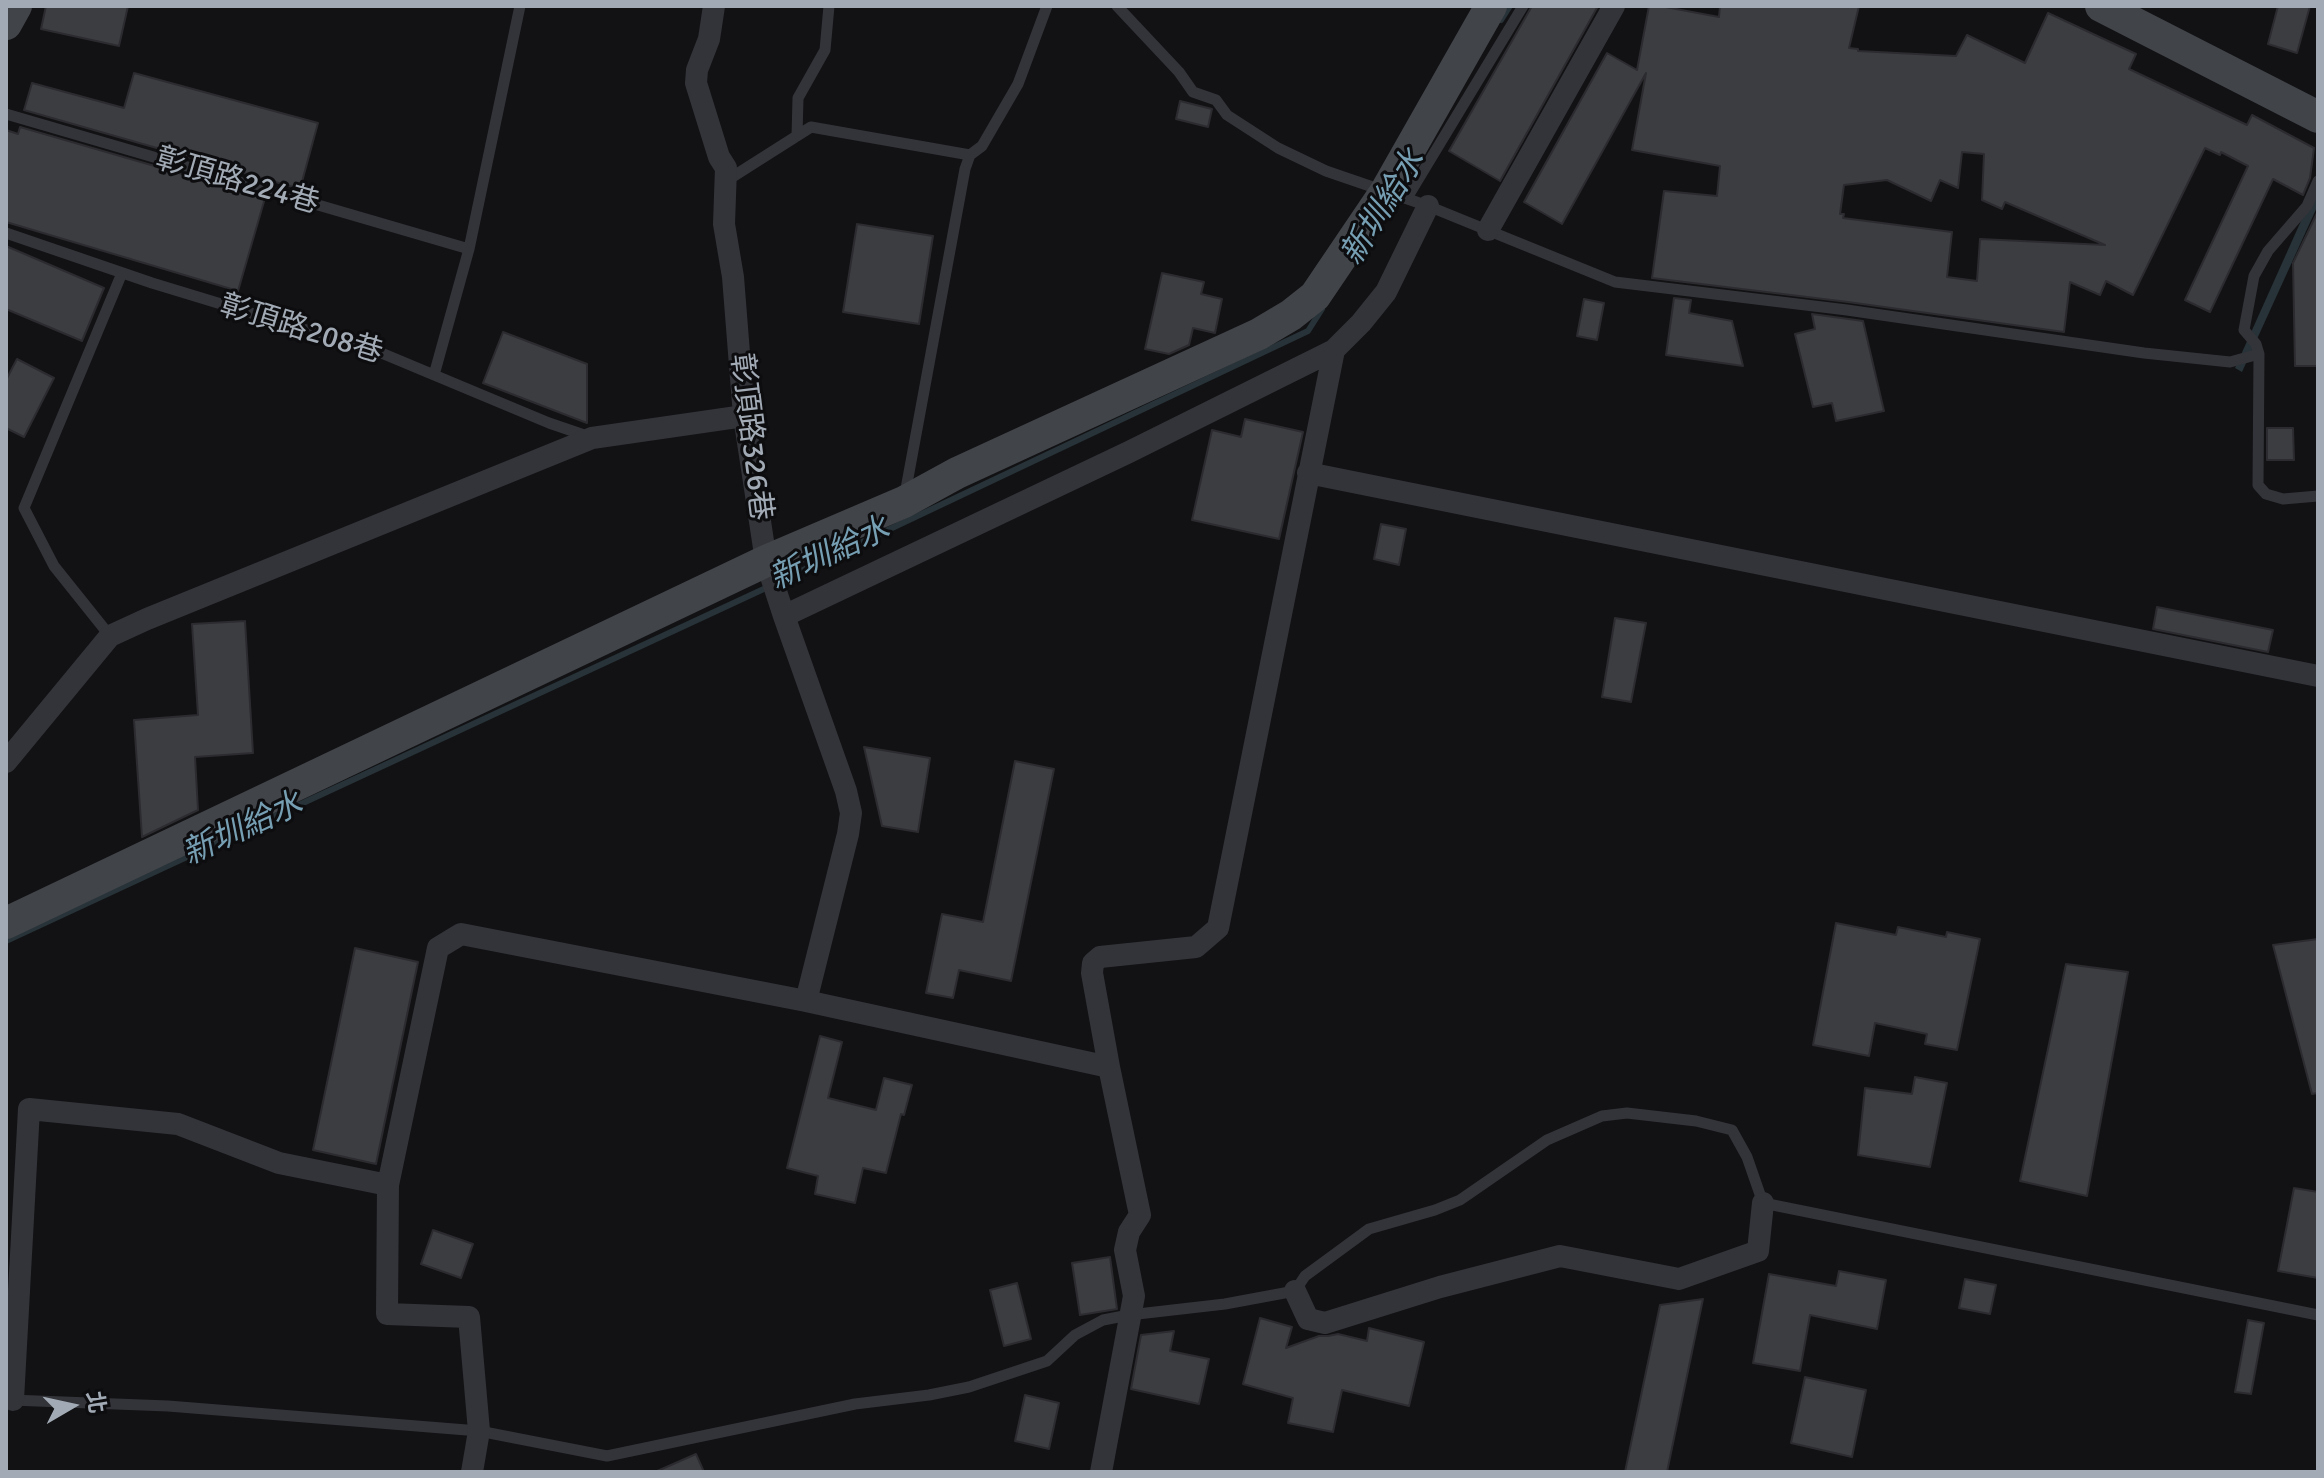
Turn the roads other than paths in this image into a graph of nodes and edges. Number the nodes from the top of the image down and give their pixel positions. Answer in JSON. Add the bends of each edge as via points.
{"nodes":[{"id":1,"x":16,"y":6,"type":"edge"},
{"id":2,"x":520,"y":6,"type":"edge"},
{"id":3,"x":714,"y":6,"type":"edge"},
{"id":4,"x":829,"y":6,"type":"edge"},
{"id":5,"x":1047,"y":6,"type":"edge"},
{"id":6,"x":1117,"y":6,"type":"edge"},
{"id":7,"x":1491,"y":6,"type":"edge"},
{"id":8,"x":1523,"y":6,"type":"edge"},
{"id":9,"x":1614,"y":6,"type":"edge"},
{"id":10,"x":2101,"y":6,"type":"edge"},
{"id":11,"x":6,"y":24,"type":"edge"},
{"id":12,"x":6,"y":114,"type":"edge"},
{"id":13,"x":2318,"y":117,"type":"edge"},
{"id":14,"x":797,"y":136,"type":"junction"},
{"id":15,"x":970,"y":155,"type":"junction"},
{"id":16,"x":726,"y":181,"type":"junction"},
{"id":17,"x":2318,"y":181,"type":"edge"},
{"id":18,"x":1407,"y":199,"type":"junction"},
{"id":19,"x":1488,"y":230,"type":"junction"},
{"id":20,"x":6,"y":233,"type":"edge"},
{"id":21,"x":469,"y":249,"type":"junction"},
{"id":22,"x":122,"y":273,"type":"junction"},
{"id":23,"x":1334,"y":350,"type":"junction"},
{"id":24,"x":2259,"y":354,"type":"junction"},
{"id":25,"x":434,"y":375,"type":"junction"},
{"id":26,"x":744,"y":416,"type":"junction"},
{"id":27,"x":592,"y":438,"type":"junction"},
{"id":28,"x":1308,"y":473,"type":"junction"},
{"id":29,"x":2318,"y":496,"type":"edge"},
{"id":30,"x":904,"y":502,"type":"junction"},
{"id":31,"x":768,"y":567,"type":"junction"},
{"id":32,"x":780,"y":606,"type":"junction"},
{"id":33,"x":110,"y":636,"type":"junction"},
{"id":34,"x":2318,"y":676,"type":"edge"},
{"id":35,"x":6,"y":762,"type":"edge"},
{"id":36,"x":6,"y":923,"type":"edge"},
{"id":37,"x":806,"y":1001,"type":"junction"},
{"id":38,"x":1109,"y":1067,"type":"junction"},
{"id":39,"x":388,"y":1185,"type":"junction"},
{"id":40,"x":1763,"y":1203,"type":"junction"},
{"id":41,"x":1295,"y":1291,"type":"junction"},
{"id":42,"x":1129,"y":1315,"type":"junction"},
{"id":43,"x":2318,"y":1315,"type":"edge"},
{"id":44,"x":10,"y":1400,"type":"edge"},
{"id":45,"x":479,"y":1431,"type":"junction"},
{"id":46,"x":472,"y":1472,"type":"edge"},
{"id":47,"x":1101,"y":1472,"type":"edge"}],
"edges":[{"from":1,"to":11,"type":"street"},
{"from":2,"to":21,"type":"lane"},
{"from":3,"to":16,"type":"street","name":"彰頂路326巷","via":[[696,83]]},
{"from":4,"to":14,"type":"lane","via":[[825,50],[798,98]]},
{"from":5,"to":15,"type":"lane","via":[[1018,84],[982,146]]},
{"from":6,"to":18,"type":"lane","via":[[1193,92],[1216,100],[1227,115],[1326,171]]},
{"from":7,"to":18,"type":"street"},
{"from":8,"to":18,"type":"lane"},
{"from":9,"to":19,"type":"street"},
{"from":10,"to":13,"type":"street"},
{"from":12,"to":21,"type":"lane","name":"彰頂路224巷"},
{"from":14,"to":15,"type":"lane","via":[[811,127]]},
{"from":14,"to":16,"type":"lane"},
{"from":15,"to":30,"type":"lane"},
{"from":16,"to":26,"type":"street","name":"彰頂路326巷","via":[[724,224]]},
{"from":17,"to":24,"type":"lane","via":[[2307,206],[2254,276],[2244,330]]},
{"from":18,"to":19,"type":"lane"},
{"from":18,"to":23,"type":"street","via":[[1386,292]]},
{"from":18,"to":30,"type":"street","via":[[1291,315]]},
{"from":19,"to":24,"type":"lane","via":[[1615,282],[2144,353],[2230,362]]},
{"from":20,"to":22,"type":"lane","name":"彰頂路208巷"},
{"from":21,"to":25,"type":"lane"},
{"from":22,"to":25,"type":"lane","name":"彰頂路208巷","via":[[379,352]]},
{"from":22,"to":33,"type":"lane","via":[[24,508],[54,566]]},
{"from":23,"to":28,"type":"street"},
{"from":23,"to":32,"type":"street","via":[[1129,452]]},
{"from":24,"to":29,"type":"lane","via":[[2258,485],[2283,499]]},
{"from":25,"to":27,"type":"lane","name":"彰頂路208巷"},
{"from":26,"to":27,"type":"street"},
{"from":26,"to":31,"type":"street","name":"彰頂路326巷"},
{"from":27,"to":33,"type":"street"},
{"from":28,"to":34,"type":"street"},
{"from":28,"to":38,"type":"street","via":[[1218,928],[1196,947],[1100,957],[1093,963]]},
{"from":30,"to":31,"type":"street"},
{"from":31,"to":32,"type":"street","name":"彰頂路326巷"},
{"from":31,"to":36,"type":"street"},
{"from":32,"to":37,"type":"street","name":"彰頂路326巷","via":[[851,813]]},
{"from":33,"to":35,"type":"street"},
{"from":37,"to":38,"type":"street"},
{"from":37,"to":39,"type":"street","via":[[461,934],[438,948]]},
{"from":38,"to":42,"type":"street","via":[[1140,1215],[1125,1250],[1134,1296]]},
{"from":39,"to":44,"type":"street","via":[[279,1163],[178,1124],[29,1109]]},
{"from":39,"to":45,"type":"street","via":[[387,1314],[469,1317]]},
{"from":40,"to":41,"type":"street","via":[[1758,1251],[1679,1279],[1560,1256],[1325,1323],[1308,1319]]},
{"from":40,"to":41,"type":"lane","via":[[1732,1130],[1627,1113],[1602,1116],[1547,1140],[1460,1200],[1369,1229],[1305,1276]]},
{"from":40,"to":43,"type":"lane"},
{"from":41,"to":42,"type":"lane"},
{"from":42,"to":45,"type":"lane","via":[[1103,1320],[1075,1335],[1047,1361],[969,1387],[855,1404],[607,1456]]},
{"from":42,"to":47,"type":"street"},
{"from":44,"to":45,"type":"lane","via":[[168,1406]]},
{"from":45,"to":46,"type":"street"}]}
